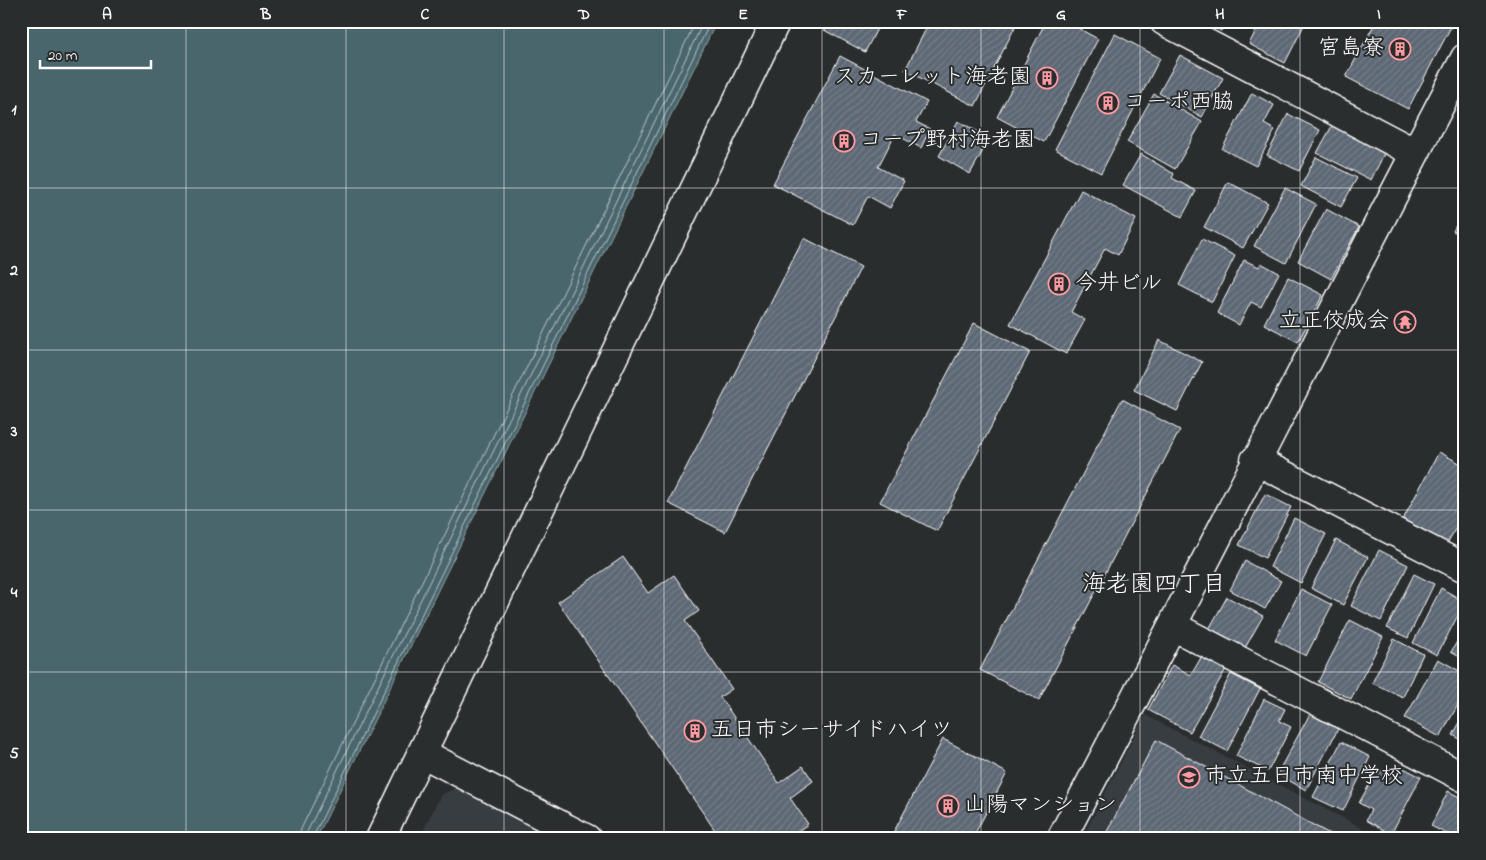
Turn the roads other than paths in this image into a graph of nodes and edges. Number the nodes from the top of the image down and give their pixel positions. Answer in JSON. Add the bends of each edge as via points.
{"nodes":[{"id":1,"x":776,"y":21,"type":"edge"},
{"id":2,"x":1164,"y":21,"type":"edge"},
{"id":3,"x":1465,"y":58,"type":"edge"},
{"id":4,"x":1414,"y":153,"type":"junction"},
{"id":5,"x":1255,"y":460,"type":"junction"},
{"id":6,"x":1465,"y":568,"type":"edge"},
{"id":7,"x":1173,"y":626,"type":"junction"},
{"id":8,"x":422,"y":753,"type":"junction"},
{"id":9,"x":1465,"y":778,"type":"edge"},
{"id":10,"x":380,"y":839,"type":"edge"},
{"id":11,"x":587,"y":839,"type":"edge"},
{"id":12,"x":1061,"y":839,"type":"edge"}],
"edges":[{"from":1,"to":8,"type":"street"},
{"from":2,"to":4,"type":"street"},
{"from":3,"to":4,"type":"street"},
{"from":4,"to":5,"type":"street"},
{"from":5,"to":6,"type":"street"},
{"from":5,"to":7,"type":"street"},
{"from":7,"to":9,"type":"street"},
{"from":7,"to":12,"type":"street"},
{"from":8,"to":10,"type":"street"},
{"from":8,"to":11,"type":"street"}]}
